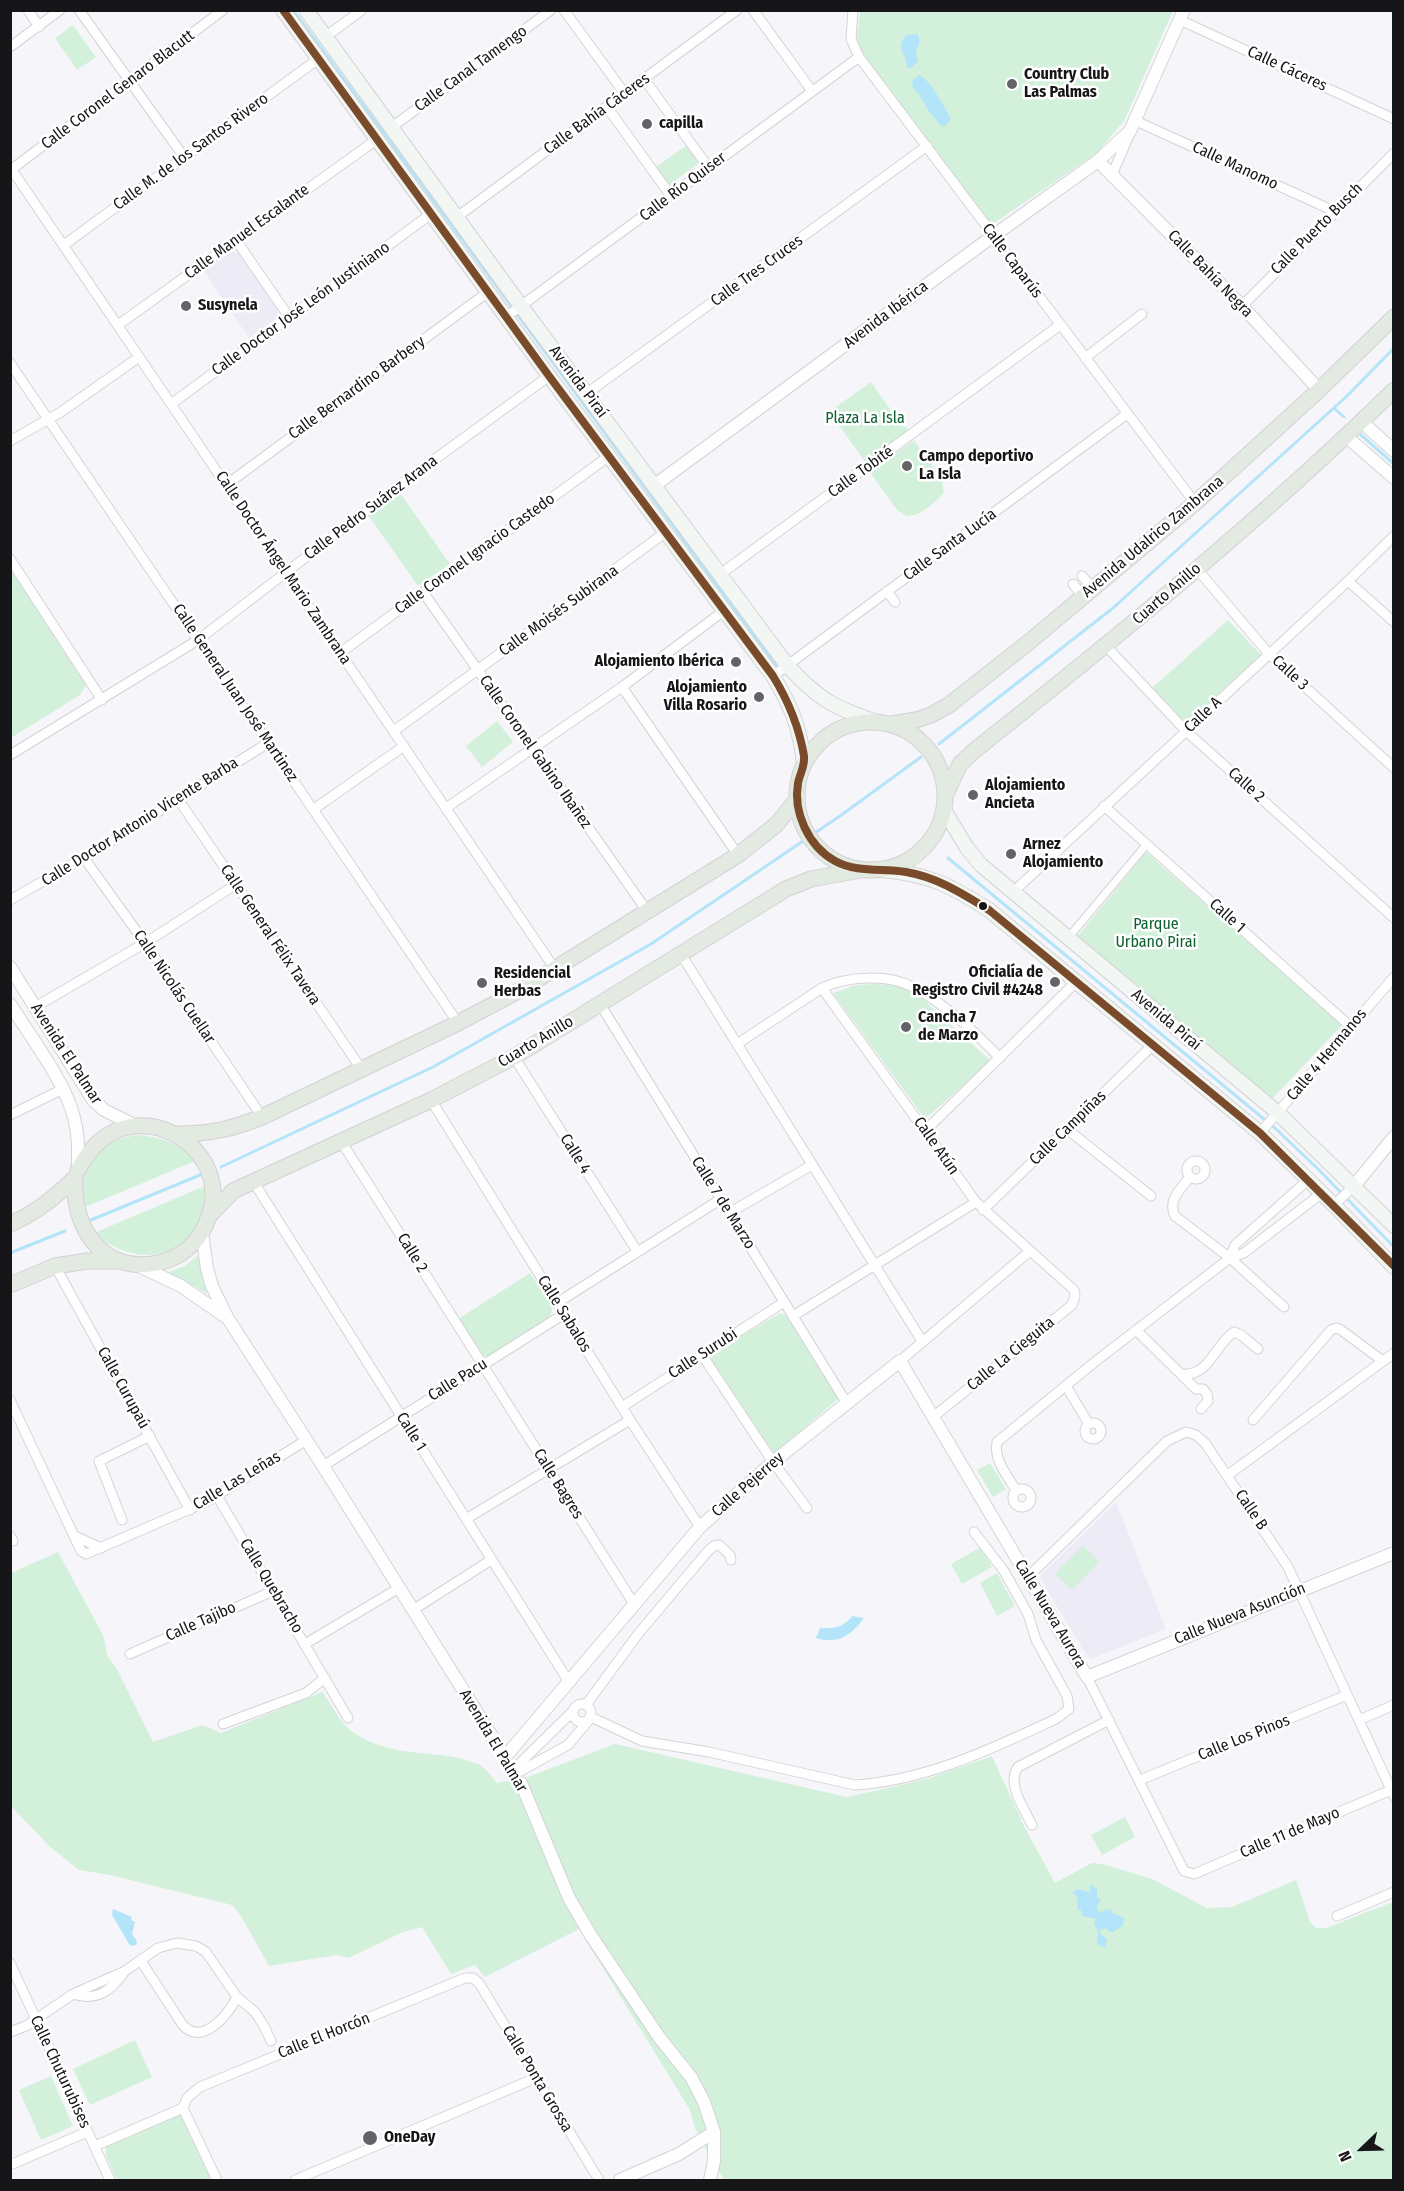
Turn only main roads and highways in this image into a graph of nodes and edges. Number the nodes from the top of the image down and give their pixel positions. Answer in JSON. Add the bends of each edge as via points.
{"nodes":[{"id":1,"x":283,"y":10,"type":"edge"},
{"id":2,"x":306,"y":10,"type":"edge"},
{"id":3,"x":415,"y":177,"type":"junction"},
{"id":4,"x":1394,"y":317,"type":"edge"},
{"id":5,"x":1394,"y":390,"type":"edge"},
{"id":6,"x":884,"y":723,"type":"junction"},
{"id":7,"x":804,"y":764,"type":"junction"},
{"id":8,"x":797,"y":799,"type":"junction"},
{"id":9,"x":944,"y":803,"type":"junction"},
{"id":10,"x":861,"y":870,"type":"junction"},
{"id":11,"x":882,"y":870,"type":"junction"},
{"id":12,"x":177,"y":1134,"type":"junction"},
{"id":13,"x":77,"y":1174,"type":"junction"},
{"id":14,"x":210,"y":1215,"type":"junction"},
{"id":15,"x":10,"y":1224,"type":"edge"},
{"id":16,"x":1394,"y":1226,"type":"edge"},
{"id":17,"x":128,"y":1262,"type":"junction"},
{"id":18,"x":1394,"y":1267,"type":"edge"},
{"id":19,"x":10,"y":1285,"type":"edge"}],
"edges":[{"from":1,"to":3,"type":"main road","name":"Avenida Piraí","via":[[376,140]]},
{"from":2,"to":3,"type":"main road","name":"Avenida Piraí","via":[[392,127]]},
{"from":3,"to":6,"type":"main road","name":"Avenida Piraí","via":[[457,217],[785,666],[829,703]]},
{"from":3,"to":7,"type":"main road","name":"Avenida Piraí","via":[[431,214],[774,675],[797,723]]},
{"from":4,"to":6,"type":"highway","name":"Avenida Udalrico Zambrana","via":[[1195,503],[949,705],[916,720]]},
{"from":5,"to":9,"type":"highway","name":"Cuarto Anillo","via":[[1347,437],[1197,569],[975,750],[960,764]]},
{"from":6,"to":7,"type":"highway","via":[[842,728],[814,749]]},
{"from":6,"to":9,"type":"highway","via":[[903,729],[929,750],[943,780]]},
{"from":7,"to":8,"type":"highway"},
{"from":8,"to":10,"type":"highway","via":[[801,819],[822,851]]},
{"from":8,"to":12,"type":"highway","via":[[776,825],[738,855],[555,969],[458,1023],[237,1127],[208,1134]]},
{"from":9,"to":11,"type":"highway","via":[[940,824],[922,850],[903,863]]},
{"from":9,"to":16,"type":"main road","name":"Avenida Piraí","via":[[967,848],[981,865],[1275,1115]]},
{"from":10,"to":11,"type":"highway"},
{"from":10,"to":14,"type":"highway","name":"Cuarto Anillo","via":[[810,879],[786,889],[514,1057],[431,1100],[233,1191]]},
{"from":11,"to":18,"type":"main road","name":"Avenida Piraí","via":[[930,878],[953,887],[988,910],[1262,1131]]},
{"from":12,"to":13,"type":"highway","via":[[150,1126],[117,1131],[87,1154]]},
{"from":12,"to":14,"type":"highway","via":[[201,1157],[210,1177],[214,1196]]},
{"from":13,"to":15,"type":"highway","via":[[50,1201]]},
{"from":13,"to":17,"type":"highway","via":[[77,1213],[90,1239],[109,1256]]},
{"from":14,"to":17,"type":"highway","via":[[202,1232],[180,1254],[150,1264]]},
{"from":17,"to":19,"type":"highway","via":[[87,1261],[55,1266]]}]}
